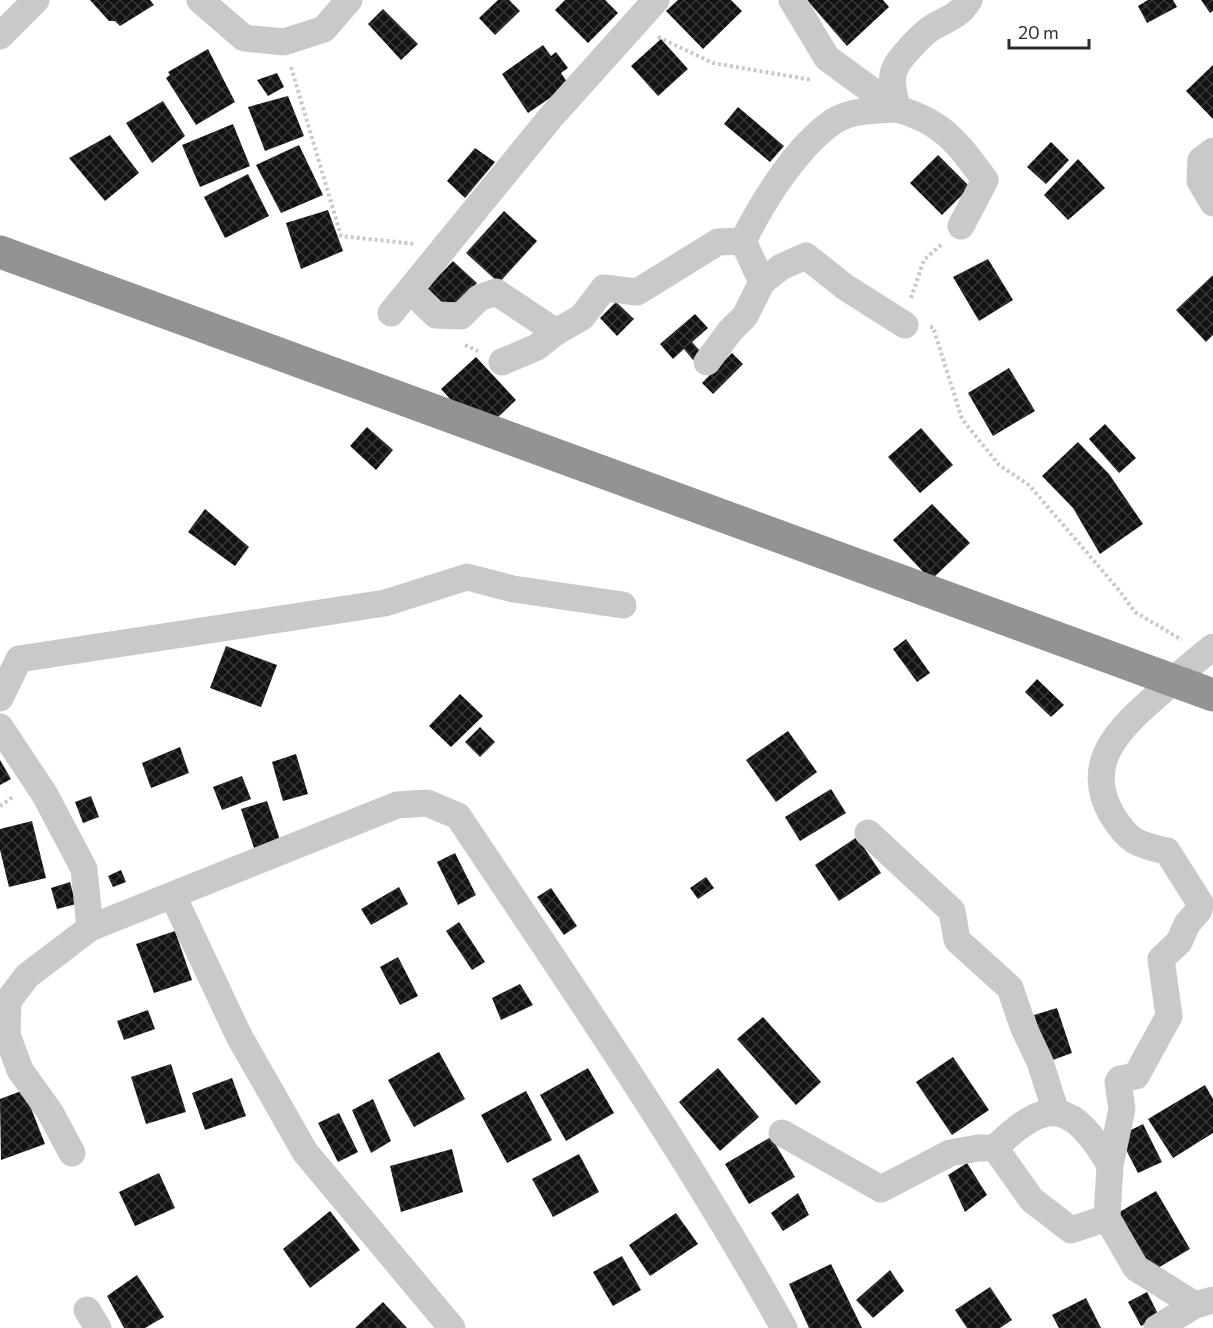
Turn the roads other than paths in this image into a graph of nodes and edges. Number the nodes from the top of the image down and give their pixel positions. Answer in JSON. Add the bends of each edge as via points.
{"nodes":[{"id":1,"x":36,"y":0,"type":"edge"},
{"id":2,"x":200,"y":0,"type":"edge"},
{"id":3,"x":349,"y":0,"type":"edge"},
{"id":4,"x":656,"y":0,"type":"edge"},
{"id":5,"x":792,"y":0,"type":"edge"},
{"id":6,"x":969,"y":0,"type":"edge"},
{"id":7,"x":0,"y":36,"type":"edge"},
{"id":8,"x":897,"y":110,"type":"junction"},
{"id":9,"x":1213,"y":151,"type":"edge"},
{"id":10,"x":1213,"y":203,"type":"edge"},
{"id":11,"x":961,"y":226,"type":"road end"},
{"id":12,"x":743,"y":241,"type":"junction"},
{"id":13,"x":0,"y":252,"type":"edge"},
{"id":14,"x":762,"y":282,"type":"junction"},
{"id":15,"x":410,"y":290,"type":"junction"},
{"id":16,"x":391,"y":313,"type":"dead end"},
{"id":17,"x":905,"y":325,"type":"road end"},
{"id":18,"x":556,"y":332,"type":"junction"},
{"id":19,"x":502,"y":362,"type":"dead end"},
{"id":20,"x":708,"y":362,"type":"dead end"},
{"id":21,"x":623,"y":605,"type":"dead end"},
{"id":22,"x":1207,"y":652,"type":"edge"},
{"id":23,"x":1213,"y":695,"type":"edge"},
{"id":24,"x":0,"y":698,"type":"edge"},
{"id":25,"x":0,"y":728,"type":"edge"},
{"id":26,"x":868,"y":834,"type":"dead end"},
{"id":27,"x":173,"y":896,"type":"junction"},
{"id":28,"x":90,"y":928,"type":"junction"},
{"id":29,"x":1056,"y":1112,"type":"junction"},
{"id":30,"x":782,"y":1133,"type":"dead end"},
{"id":31,"x":995,"y":1148,"type":"junction"},
{"id":32,"x":72,"y":1153,"type":"dead end"},
{"id":33,"x":1110,"y":1165,"type":"junction"},
{"id":34,"x":1107,"y":1218,"type":"junction"},
{"id":35,"x":1204,"y":1303,"type":"edge"},
{"id":36,"x":452,"y":1328,"type":"edge"},
{"id":37,"x":784,"y":1328,"type":"edge"},
{"id":38,"x":1157,"y":1328,"type":"edge"}],
"edges":[{"from":1,"to":7,"type":"street"},
{"from":2,"to":3,"type":"street","via":[[244,38],[284,42],[324,29]]},
{"from":4,"to":15,"type":"street","via":[[442,247]]},
{"from":5,"to":8,"type":"street","via":[[827,58]]},
{"from":6,"to":8,"type":"street","via":[[963,11],[916,42],[894,68],[892,86]]},
{"from":8,"to":11,"type":"street","via":[[918,115],[947,132],[986,180]]},
{"from":8,"to":12,"type":"street","via":[[868,110],[835,121],[800,154],[765,197]]},
{"from":9,"to":10,"type":"street","via":[[1201,160],[1200,181]]},
{"from":12,"to":14,"type":"street"},
{"from":12,"to":18,"type":"street","via":[[718,242],[638,292],[604,288],[582,317]]},
{"from":13,"to":23,"type":"highway"},
{"from":14,"to":17,"type":"street","via":[[781,267],[807,256],[845,287]]},
{"from":14,"to":20,"type":"street","via":[[745,316]]},
{"from":15,"to":16,"type":"street"},
{"from":15,"to":18,"type":"street","via":[[436,315],[461,316],[479,298],[496,292]]},
{"from":18,"to":19,"type":"street","via":[[537,347]]},
{"from":21,"to":24,"type":"street","via":[[513,589],[467,577],[384,603],[19,659]]},
{"from":22,"to":33,"type":"street","via":[[1121,727],[1109,748],[1100,778],[1102,796],[1123,833],[1146,847],[1167,851],[1200,907],[1179,942],[1161,959],[1167,1022],[1136,1076],[1120,1078],[1118,1082],[1122,1109]]},
{"from":25,"to":28,"type":"street","via":[[45,795],[84,869]]},
{"from":26,"to":29,"type":"street","via":[[952,911],[957,940],[1010,988]]},
{"from":27,"to":28,"type":"street"},
{"from":27,"to":36,"type":"street","via":[[239,1036],[305,1152]]},
{"from":27,"to":37,"type":"street","via":[[397,805],[428,803],[458,816],[614,1051],[747,1261]]},
{"from":28,"to":32,"type":"street","via":[[27,976],[8,1001],[7,1035],[20,1070],[50,1112]]},
{"from":29,"to":31,"type":"street","via":[[1032,1120]]},
{"from":29,"to":33,"type":"street","via":[[1070,1116],[1092,1135]]},
{"from":30,"to":31,"type":"street","via":[[881,1190],[950,1153]]},
{"from":31,"to":34,"type":"street","via":[[1032,1200],[1071,1230]]},
{"from":33,"to":34,"type":"street"},
{"from":34,"to":35,"type":"street","via":[[1136,1268]]},
{"from":35,"to":38,"type":"street"}]}
